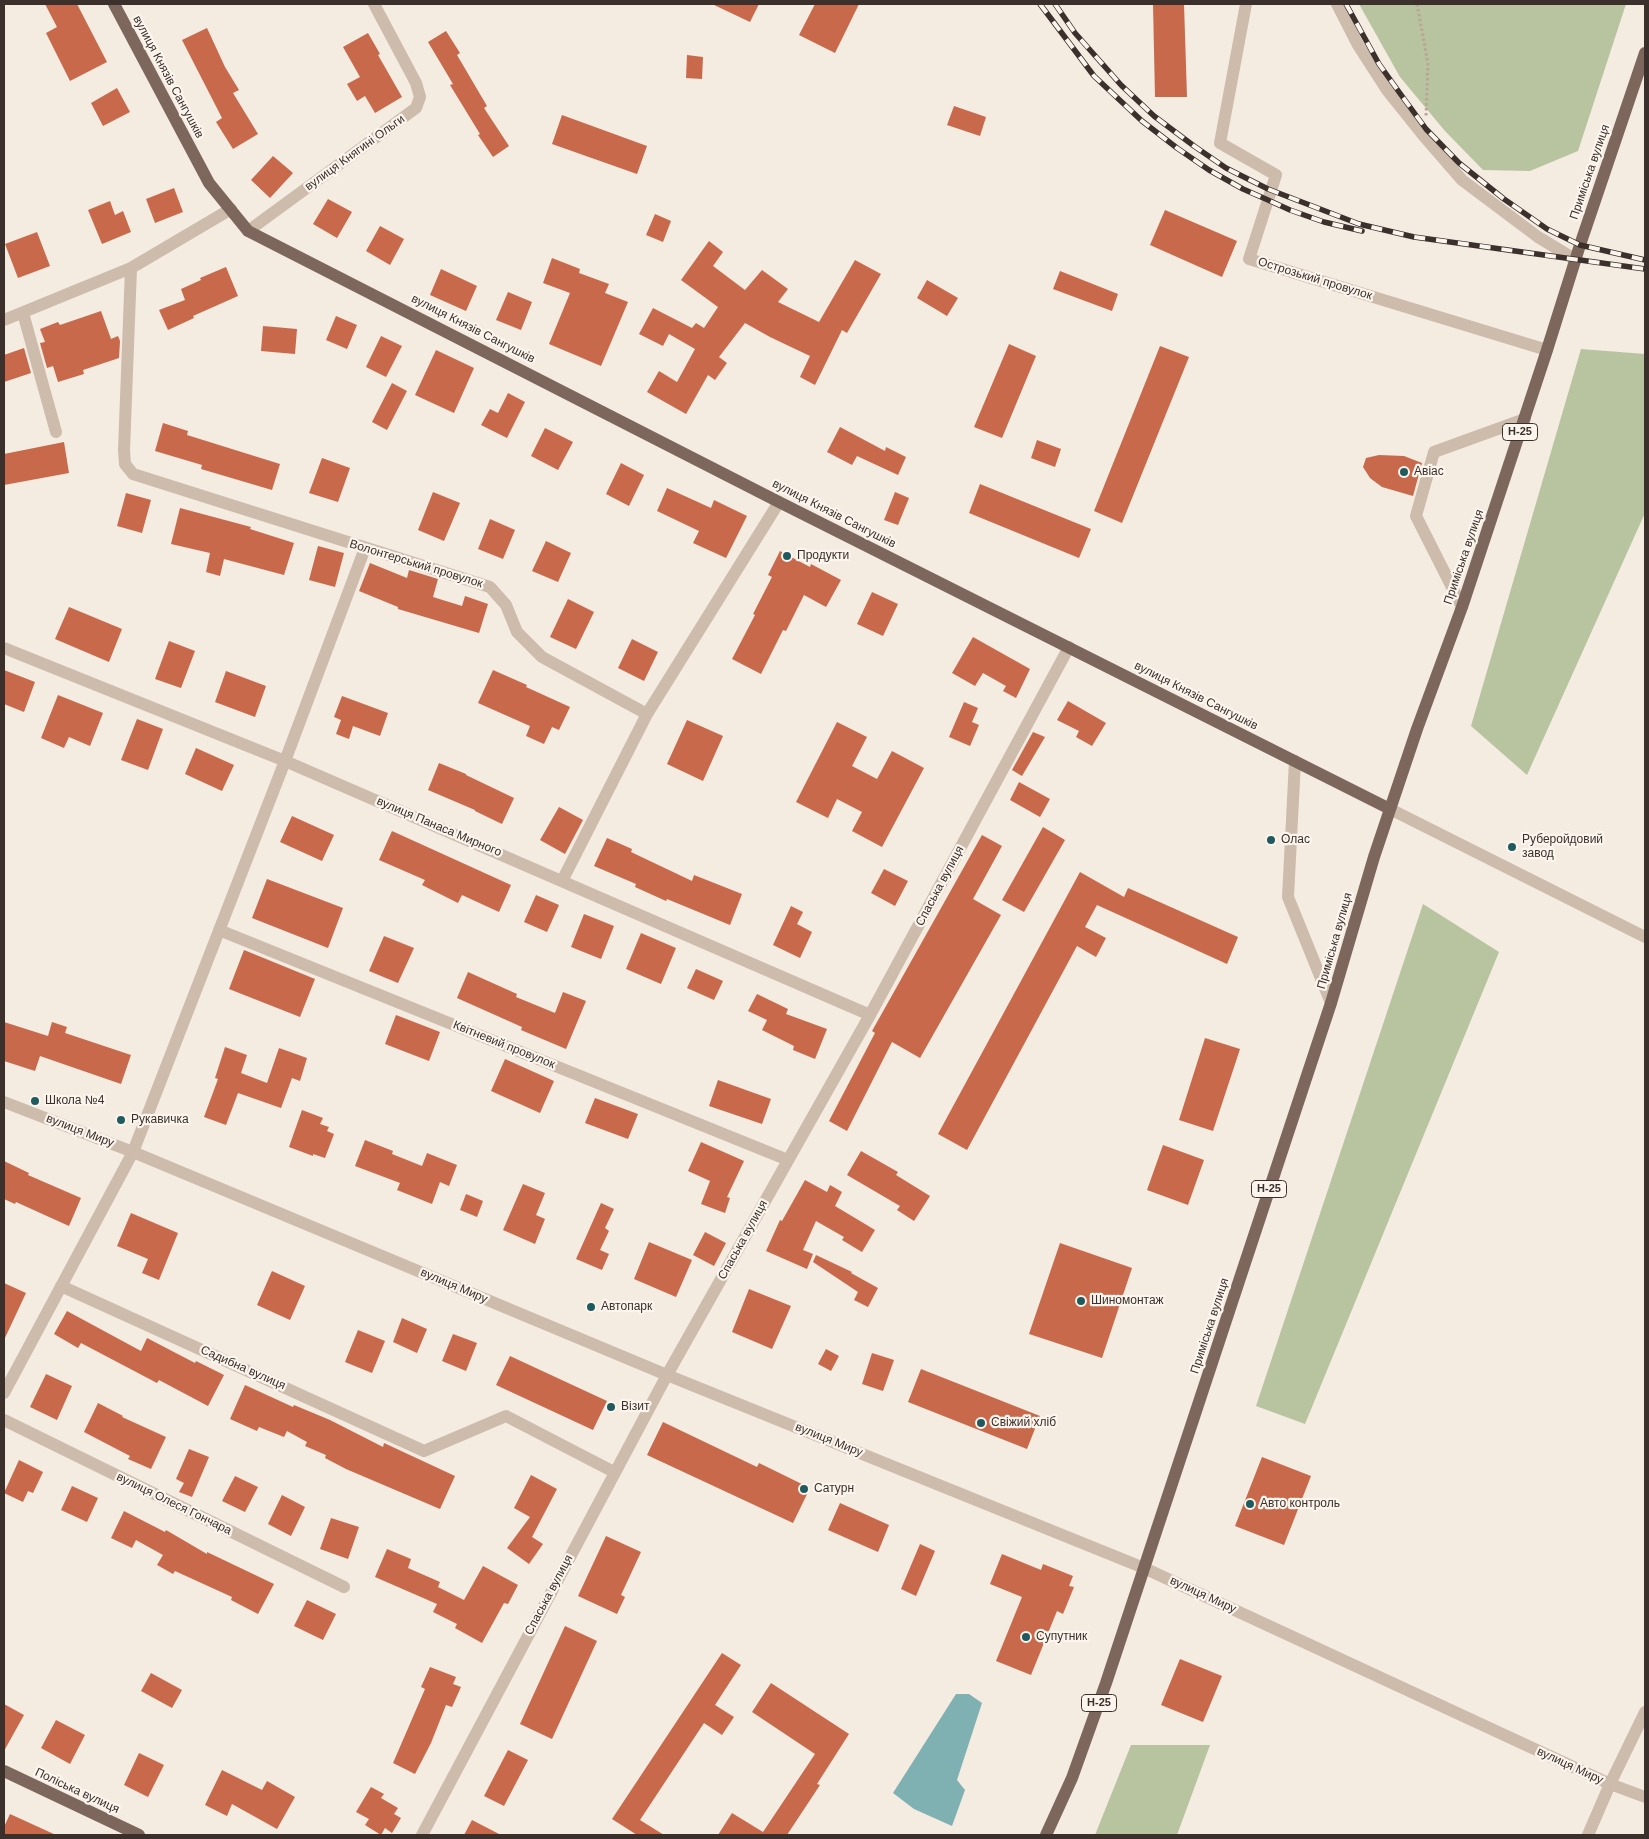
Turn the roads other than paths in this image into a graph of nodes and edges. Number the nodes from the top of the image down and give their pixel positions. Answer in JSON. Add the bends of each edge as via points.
{"nodes":[{"id":1,"x":114,"y":4,"type":"edge"},
{"id":2,"x":374,"y":4,"type":"edge"},
{"id":3,"x":1246,"y":4,"type":"edge"},
{"id":4,"x":1336,"y":4,"type":"edge"},
{"id":5,"x":1645,"y":53,"type":"edge"},
{"id":6,"x":231,"y":210,"type":"junction"},
{"id":7,"x":248,"y":231,"type":"junction"},
{"id":8,"x":1576,"y":260,"type":"junction"},
{"id":9,"x":131,"y":268,"type":"junction"},
{"id":10,"x":23,"y":313,"type":"junction"},
{"id":11,"x":4,"y":320,"type":"edge"},
{"id":12,"x":1547,"y":350,"type":"junction"},
{"id":13,"x":1525,"y":419,"type":"junction"},
{"id":14,"x":56,"y":432,"type":"dead end"},
{"id":15,"x":779,"y":502,"type":"junction"},
{"id":16,"x":365,"y":548,"type":"junction"},
{"id":17,"x":1462,"y":607,"type":"junction"},
{"id":18,"x":1069,"y":647,"type":"junction"},
{"id":19,"x":4,"y":648,"type":"edge"},
{"id":20,"x":647,"y":714,"type":"junction"},
{"id":21,"x":1295,"y":761,"type":"junction"},
{"id":22,"x":285,"y":762,"type":"junction"},
{"id":23,"x":1390,"y":809,"type":"junction"},
{"id":24,"x":562,"y":880,"type":"junction"},
{"id":25,"x":219,"y":930,"type":"junction"},
{"id":26,"x":1645,"y":937,"type":"edge"},
{"id":27,"x":1331,"y":1003,"type":"junction"},
{"id":28,"x":870,"y":1015,"type":"junction"},
{"id":29,"x":4,"y":1102,"type":"edge"},
{"id":30,"x":133,"y":1152,"type":"junction"},
{"id":31,"x":788,"y":1160,"type":"junction"},
{"id":32,"x":61,"y":1286,"type":"junction"},
{"id":33,"x":667,"y":1375,"type":"junction"},
{"id":34,"x":4,"y":1393,"type":"edge"},
{"id":35,"x":4,"y":1420,"type":"edge"},
{"id":36,"x":614,"y":1472,"type":"junction"},
{"id":37,"x":1144,"y":1568,"type":"junction"},
{"id":38,"x":344,"y":1587,"type":"dead end"},
{"id":39,"x":1645,"y":1712,"type":"edge"},
{"id":40,"x":4,"y":1772,"type":"edge"},
{"id":41,"x":1610,"y":1784,"type":"junction"},
{"id":42,"x":1645,"y":1797,"type":"edge"},
{"id":43,"x":139,"y":1835,"type":"edge"},
{"id":44,"x":422,"y":1835,"type":"edge"},
{"id":45,"x":1046,"y":1835,"type":"edge"},
{"id":46,"x":1588,"y":1835,"type":"edge"}],
"edges":[{"from":1,"to":6,"type":"main road","name":"вулиця Князів Сангушків","via":[[209,183]]},
{"from":2,"to":7,"type":"street","name":"вулиця Княгині Ольги","via":[[416,83],[420,96],[416,108]]},
{"from":3,"to":12,"type":"street","name":"Острозький провулок","via":[[1220,143],[1276,175],[1249,259]]},
{"from":4,"to":8,"type":"street","via":[[1387,90],[1462,180],[1538,237]]},
{"from":5,"to":8,"type":"main road","name":"Приміська вулиця","number":"Н-25"},
{"from":6,"to":7,"type":"main road","name":"вулиця Князів Сангушків"},
{"from":6,"to":9,"type":"street"},
{"from":7,"to":15,"type":"main road","name":"вулиця Князів Сангушків"},
{"from":8,"to":12,"type":"main road","name":"Приміська вулиця","number":"Н-25"},
{"from":9,"to":10,"type":"street"},
{"from":9,"to":16,"type":"street","name":"Волонтерський провулок","via":[[124,450],[125,464],[132,474]]},
{"from":10,"to":11,"type":"street"},
{"from":10,"to":14,"type":"street"},
{"from":12,"to":13,"type":"main road","name":"Приміська вулиця","number":"Н-25"},
{"from":13,"to":17,"type":"main road","name":"Приміська вулиця","number":"Н-25"},
{"from":13,"to":17,"type":"street","via":[[1434,452],[1416,516]]},
{"from":15,"to":18,"type":"main road","name":"вулиця Князів Сангушків"},
{"from":15,"to":20,"type":"street"},
{"from":16,"to":20,"type":"street","name":"Волонтерський провулок","via":[[490,587],[506,605],[517,632],[542,657]]},
{"from":16,"to":22,"type":"street"},
{"from":17,"to":23,"type":"main road","name":"Приміська вулиця","number":"Н-25"},
{"from":18,"to":21,"type":"main road","name":"вулиця Князів Сангушків"},
{"from":18,"to":28,"type":"street","name":"Спаська вулиця"},
{"from":19,"to":22,"type":"street","name":"вулиця Панаса Мирного"},
{"from":20,"to":24,"type":"street"},
{"from":21,"to":23,"type":"main road","name":"вулиця Князів Сангушків"},
{"from":21,"to":27,"type":"street","via":[[1288,897]]},
{"from":22,"to":24,"type":"street","name":"вулиця Панаса Мирного"},
{"from":22,"to":25,"type":"street"},
{"from":23,"to":26,"type":"street","name":"вулиця Князів Сангушків"},
{"from":23,"to":27,"type":"main road","name":"Приміська вулиця","number":"Н-25"},
{"from":24,"to":28,"type":"street","name":"вулиця Панаса Мирного"},
{"from":25,"to":30,"type":"street"},
{"from":25,"to":31,"type":"street","name":"Квітневий провулок"},
{"from":27,"to":37,"type":"main road","name":"Приміська вулиця","number":"Н-25"},
{"from":28,"to":31,"type":"street","name":"Спаська вулиця"},
{"from":29,"to":30,"type":"street","name":"вулиця Миру"},
{"from":30,"to":32,"type":"street"},
{"from":30,"to":33,"type":"street","name":"вулиця Миру"},
{"from":31,"to":33,"type":"street","name":"Спаська вулиця"},
{"from":32,"to":34,"type":"street"},
{"from":32,"to":36,"type":"street","name":"Садибна вулиця","via":[[424,1451],[506,1416]]},
{"from":33,"to":36,"type":"street","name":"Спаська вулиця"},
{"from":33,"to":37,"type":"street","name":"вулиця Миру"},
{"from":35,"to":38,"type":"street","name":"вулиця Олеся Гончара"},
{"from":36,"to":44,"type":"street","name":"Спаська вулиця"},
{"from":37,"to":41,"type":"street","name":"вулиця Миру"},
{"from":37,"to":45,"type":"main road","name":"Приміська вулиця","number":"Н-25","via":[[1072,1778]]},
{"from":39,"to":41,"type":"street"},
{"from":40,"to":43,"type":"main road","name":"Поліська вулиця"},
{"from":41,"to":42,"type":"street","name":"вулиця Миру"},
{"from":41,"to":46,"type":"street"}]}
